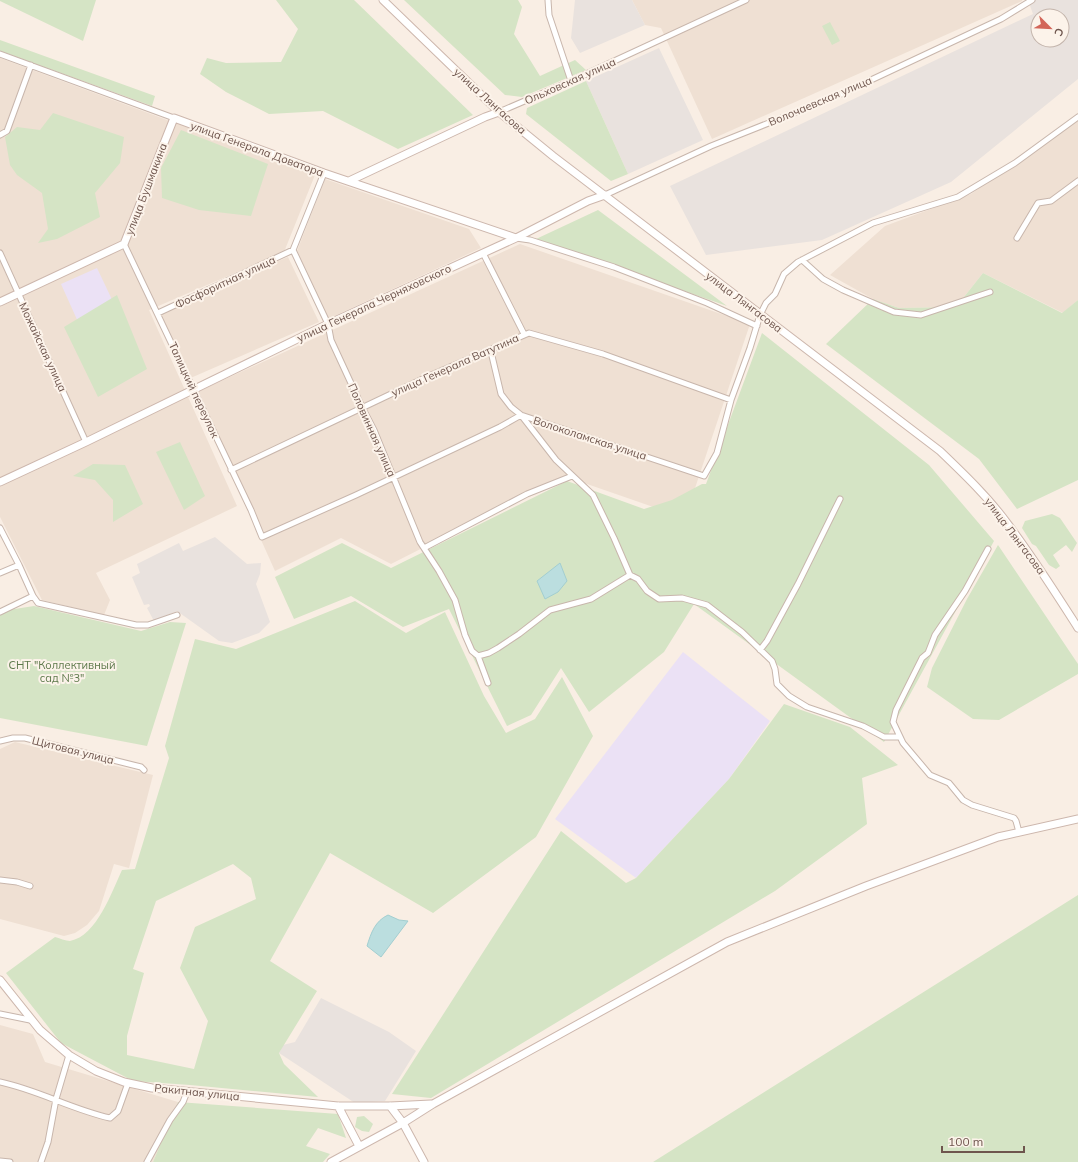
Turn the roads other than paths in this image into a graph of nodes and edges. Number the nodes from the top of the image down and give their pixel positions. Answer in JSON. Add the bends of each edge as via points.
{"nodes":[{"id":1,"x":383,"y":0,"type":"edge"},
{"id":2,"x":548,"y":0,"type":"edge"},
{"id":3,"x":746,"y":0,"type":"edge"},
{"id":4,"x":1029,"y":1,"type":"edge"},
{"id":5,"x":0,"y":54,"type":"edge"},
{"id":6,"x":31,"y":65,"type":"junction"},
{"id":7,"x":572,"y":82,"type":"junction"},
{"id":8,"x":499,"y":112,"type":"junction"},
{"id":9,"x":1078,"y":117,"type":"edge"},
{"id":10,"x":174,"y":118,"type":"junction"},
{"id":11,"x":0,"y":134,"type":"edge"},
{"id":12,"x":324,"y":173,"type":"junction"},
{"id":13,"x":349,"y":181,"type":"junction"},
{"id":14,"x":1078,"y":181,"type":"edge"},
{"id":15,"x":605,"y":195,"type":"junction"},
{"id":16,"x":516,"y":238,"type":"junction"},
{"id":17,"x":1017,"y":238,"type":"dead end"},
{"id":18,"x":124,"y":244,"type":"junction"},
{"id":19,"x":293,"y":250,"type":"junction"},
{"id":20,"x":0,"y":253,"type":"edge"},
{"id":21,"x":482,"y":254,"type":"junction"},
{"id":22,"x":802,"y":260,"type":"junction"},
{"id":23,"x":990,"y":292,"type":"dead end"},
{"id":24,"x":18,"y":294,"type":"junction"},
{"id":25,"x":0,"y":302,"type":"edge"},
{"id":26,"x":158,"y":313,"type":"junction"},
{"id":27,"x":760,"y":315,"type":"junction"},
{"id":28,"x":328,"y":324,"type":"junction"},
{"id":29,"x":757,"y":326,"type":"junction"},
{"id":30,"x":524,"y":334,"type":"junction"},
{"id":31,"x":492,"y":349,"type":"junction"},
{"id":32,"x":192,"y":389,"type":"junction"},
{"id":33,"x":731,"y":400,"type":"junction"},
{"id":34,"x":362,"y":407,"type":"junction"},
{"id":35,"x":521,"y":415,"type":"junction"},
{"id":36,"x":86,"y":442,"type":"junction"},
{"id":37,"x":231,"y":470,"type":"junction"},
{"id":38,"x":572,"y":476,"type":"junction"},
{"id":39,"x":393,"y":477,"type":"junction"},
{"id":40,"x":0,"y":482,"type":"edge"},
{"id":41,"x":840,"y":499,"type":"dead end"},
{"id":42,"x":0,"y":528,"type":"edge"},
{"id":43,"x":262,"y":537,"type":"joint"},
{"id":44,"x":424,"y":548,"type":"junction"},
{"id":45,"x":988,"y":549,"type":"dead end"},
{"id":46,"x":20,"y":565,"type":"junction"},
{"id":47,"x":0,"y":573,"type":"edge"},
{"id":48,"x":630,"y":575,"type":"junction"},
{"id":49,"x":33,"y":596,"type":"junction"},
{"id":50,"x":0,"y":612,"type":"edge"},
{"id":51,"x":177,"y":615,"type":"dead end"},
{"id":52,"x":1078,"y":628,"type":"edge"},
{"id":53,"x":760,"y":650,"type":"junction"},
{"id":54,"x":478,"y":656,"type":"junction"},
{"id":55,"x":488,"y":683,"type":"dead end"},
{"id":56,"x":899,"y":737,"type":"junction"},
{"id":57,"x":0,"y":741,"type":"edge"},
{"id":58,"x":144,"y":770,"type":"dead end"},
{"id":59,"x":1078,"y":819,"type":"edge"},
{"id":60,"x":1019,"y":832,"type":"junction"},
{"id":61,"x":0,"y":880,"type":"edge"},
{"id":62,"x":30,"y":886,"type":"dead end"},
{"id":63,"x":0,"y":980,"type":"edge"},
{"id":64,"x":0,"y":1014,"type":"edge"},
{"id":65,"x":30,"y":1020,"type":"junction"},
{"id":66,"x":69,"y":1054,"type":"junction"},
{"id":67,"x":0,"y":1082,"type":"edge"},
{"id":68,"x":128,"y":1083,"type":"junction"},
{"id":69,"x":187,"y":1092,"type":"junction"},
{"id":70,"x":56,"y":1099,"type":"junction"},
{"id":71,"x":433,"y":1104,"type":"junction"},
{"id":72,"x":338,"y":1106,"type":"junction"},
{"id":73,"x":390,"y":1106,"type":"junction"},
{"id":74,"x":403,"y":1123,"type":"junction"},
{"id":75,"x":359,"y":1146,"type":"junction"},
{"id":76,"x":0,"y":1161,"type":"edge"},
{"id":77,"x":10,"y":1162,"type":"edge"},
{"id":78,"x":41,"y":1162,"type":"edge"},
{"id":79,"x":147,"y":1162,"type":"edge"},
{"id":80,"x":331,"y":1162,"type":"edge"},
{"id":81,"x":424,"y":1162,"type":"edge"}],
"edges":[{"from":1,"to":8,"type":"street","name":"улица Лянгасова"},
{"from":2,"to":7,"type":"street","via":[[549,15]]},
{"from":3,"to":7,"type":"street","name":"Ольховская улица"},
{"from":4,"to":15,"type":"street","name":"Волочаевская улица","via":[[1001,19],[838,95],[711,146]]},
{"from":5,"to":6,"type":"street","name":"улица Генерала Доватора"},
{"from":6,"to":10,"type":"street","name":"улица Генерала Доватора"},
{"from":6,"to":11,"type":"street","via":[[7,131]]},
{"from":7,"to":8,"type":"street","name":"Ольховская улица"},
{"from":8,"to":13,"type":"street","name":"Ольховская улица"},
{"from":8,"to":15,"type":"street","name":"улица Лянгасова"},
{"from":9,"to":22,"type":"street","via":[[1015,162],[958,197],[873,224]]},
{"from":10,"to":12,"type":"street","name":"улица Генерала Доватора"},
{"from":10,"to":18,"type":"street","name":"улица Бушмакина"},
{"from":12,"to":13,"type":"street","name":"улица Генерала Доватора"},
{"from":12,"to":19,"type":"street"},
{"from":13,"to":16,"type":"street","name":"улица Генерала Доватора"},
{"from":14,"to":17,"type":"street","via":[[1051,201],[1038,203]]},
{"from":15,"to":16,"type":"street","name":"улица Генерала Черняховского"},
{"from":15,"to":27,"type":"street","name":"улица Лянгасова"},
{"from":16,"to":21,"type":"street","name":"улица Генерала Черняховского"},
{"from":16,"to":29,"type":"street","via":[[530,240],[614,268],[707,302]]},
{"from":18,"to":24,"type":"street","name":"улица Бушмакина"},
{"from":18,"to":26,"type":"street","name":"Талицкий переулок"},
{"from":19,"to":26,"type":"street","name":"Фосфоритная улица"},
{"from":19,"to":28,"type":"street","name":"Половинная улица"},
{"from":20,"to":24,"type":"street","name":"Можайская улица"},
{"from":21,"to":28,"type":"street","name":"улица Генерала Черняховского"},
{"from":21,"to":30,"type":"street"},
{"from":22,"to":23,"type":"street","via":[[823,279],[894,312],[921,315]]},
{"from":22,"to":27,"type":"street","via":[[784,274],[775,294],[766,303]]},
{"from":24,"to":25,"type":"street","name":"улица Бушмакина"},
{"from":24,"to":36,"type":"street","name":"Можайская улица"},
{"from":26,"to":32,"type":"street","name":"Талицкий переулок"},
{"from":27,"to":29,"type":"street"},
{"from":27,"to":52,"type":"street","name":"улица Лянгасова","via":[[940,451],[980,491],[1007,523]]},
{"from":28,"to":32,"type":"street","name":"улица Генерала Черняховского"},
{"from":28,"to":34,"type":"street","name":"Половинная улица","via":[[332,340]]},
{"from":29,"to":33,"type":"street"},
{"from":30,"to":31,"type":"street","name":"улица Генерала Ватутина"},
{"from":30,"to":33,"type":"street","name":"улица Генерала Ватутина","via":[[529,333],[603,354]]},
{"from":31,"to":34,"type":"street","name":"улица Генерала Ватутина"},
{"from":31,"to":35,"type":"street","via":[[502,394],[510,407]]},
{"from":32,"to":36,"type":"street","name":"улица Генерала Черняховского"},
{"from":32,"to":37,"type":"street","name":"Талицкий переулок"},
{"from":33,"to":35,"type":"street","name":"Волоколамская улица","via":[[717,453],[704,476]]},
{"from":34,"to":37,"type":"street","name":"улица Генерала Ватутина"},
{"from":34,"to":39,"type":"street","name":"Половинная улица"},
{"from":35,"to":38,"type":"street","via":[[556,460]]},
{"from":35,"to":39,"type":"street","name":"Волоколамская улица"},
{"from":36,"to":40,"type":"street","name":"улица Генерала Черняховского"},
{"from":37,"to":43,"type":"street","name":"Талицкий переулок"},
{"from":38,"to":44,"type":"street","via":[[527,494]]},
{"from":38,"to":48,"type":"street","via":[[593,495]]},
{"from":39,"to":43,"type":"street","name":"Волоколамская улица"},
{"from":39,"to":44,"type":"street","name":"Половинная улица"},
{"from":41,"to":53,"type":"street","via":[[798,584]]},
{"from":42,"to":46,"type":"street"},
{"from":44,"to":54,"type":"street","name":"Половинная улица","via":[[455,600],[465,635],[472,652]]},
{"from":45,"to":56,"type":"street","via":[[965,591],[935,635],[928,653],[922,658],[896,710],[893,722]]},
{"from":46,"to":47,"type":"street"},
{"from":46,"to":49,"type":"street"},
{"from":48,"to":53,"type":"street","via":[[660,599],[682,598],[707,605],[742,632]]},
{"from":48,"to":54,"type":"street","via":[[591,599],[550,610],[498,648]]},
{"from":49,"to":50,"type":"street"},
{"from":49,"to":51,"type":"street","via":[[35,601],[42,605],[136,625],[148,625]]},
{"from":53,"to":56,"type":"street","via":[[772,661],[777,684],[806,707],[863,726],[884,737]]},
{"from":54,"to":55,"type":"street","name":"Половинная улица"},
{"from":56,"to":60,"type":"street","via":[[930,775],[948,783],[963,800],[972,805],[1014,818]]},
{"from":57,"to":58,"type":"street","name":"Щитовая улица","via":[[25,738],[141,767]]},
{"from":59,"to":60,"type":"street"},
{"from":60,"to":71,"type":"street","via":[[998,837],[873,883],[727,942]]},
{"from":61,"to":62,"type":"street"},
{"from":63,"to":65,"type":"street","name":"Ракитная улица"},
{"from":64,"to":65,"type":"street"},
{"from":65,"to":66,"type":"street","name":"Ракитная улица"},
{"from":66,"to":68,"type":"street","name":"Ракитная улица","via":[[96,1071]]},
{"from":66,"to":70,"type":"street"},
{"from":67,"to":70,"type":"street"},
{"from":68,"to":69,"type":"street","name":"Ракитная улица"},
{"from":68,"to":70,"type":"street","via":[[118,1111],[110,1118]]},
{"from":69,"to":72,"type":"street","name":"Ракитная улица"},
{"from":69,"to":79,"type":"street"},
{"from":70,"to":78,"type":"street","via":[[48,1142]]},
{"from":71,"to":73,"type":"street","name":"Ракитная улица"},
{"from":71,"to":74,"type":"street"},
{"from":72,"to":73,"type":"street","name":"Ракитная улица"},
{"from":72,"to":75,"type":"street"},
{"from":73,"to":74,"type":"street"},
{"from":74,"to":75,"type":"street"},
{"from":74,"to":81,"type":"street"},
{"from":75,"to":80,"type":"street"},
{"from":76,"to":77,"type":"street"}]}
